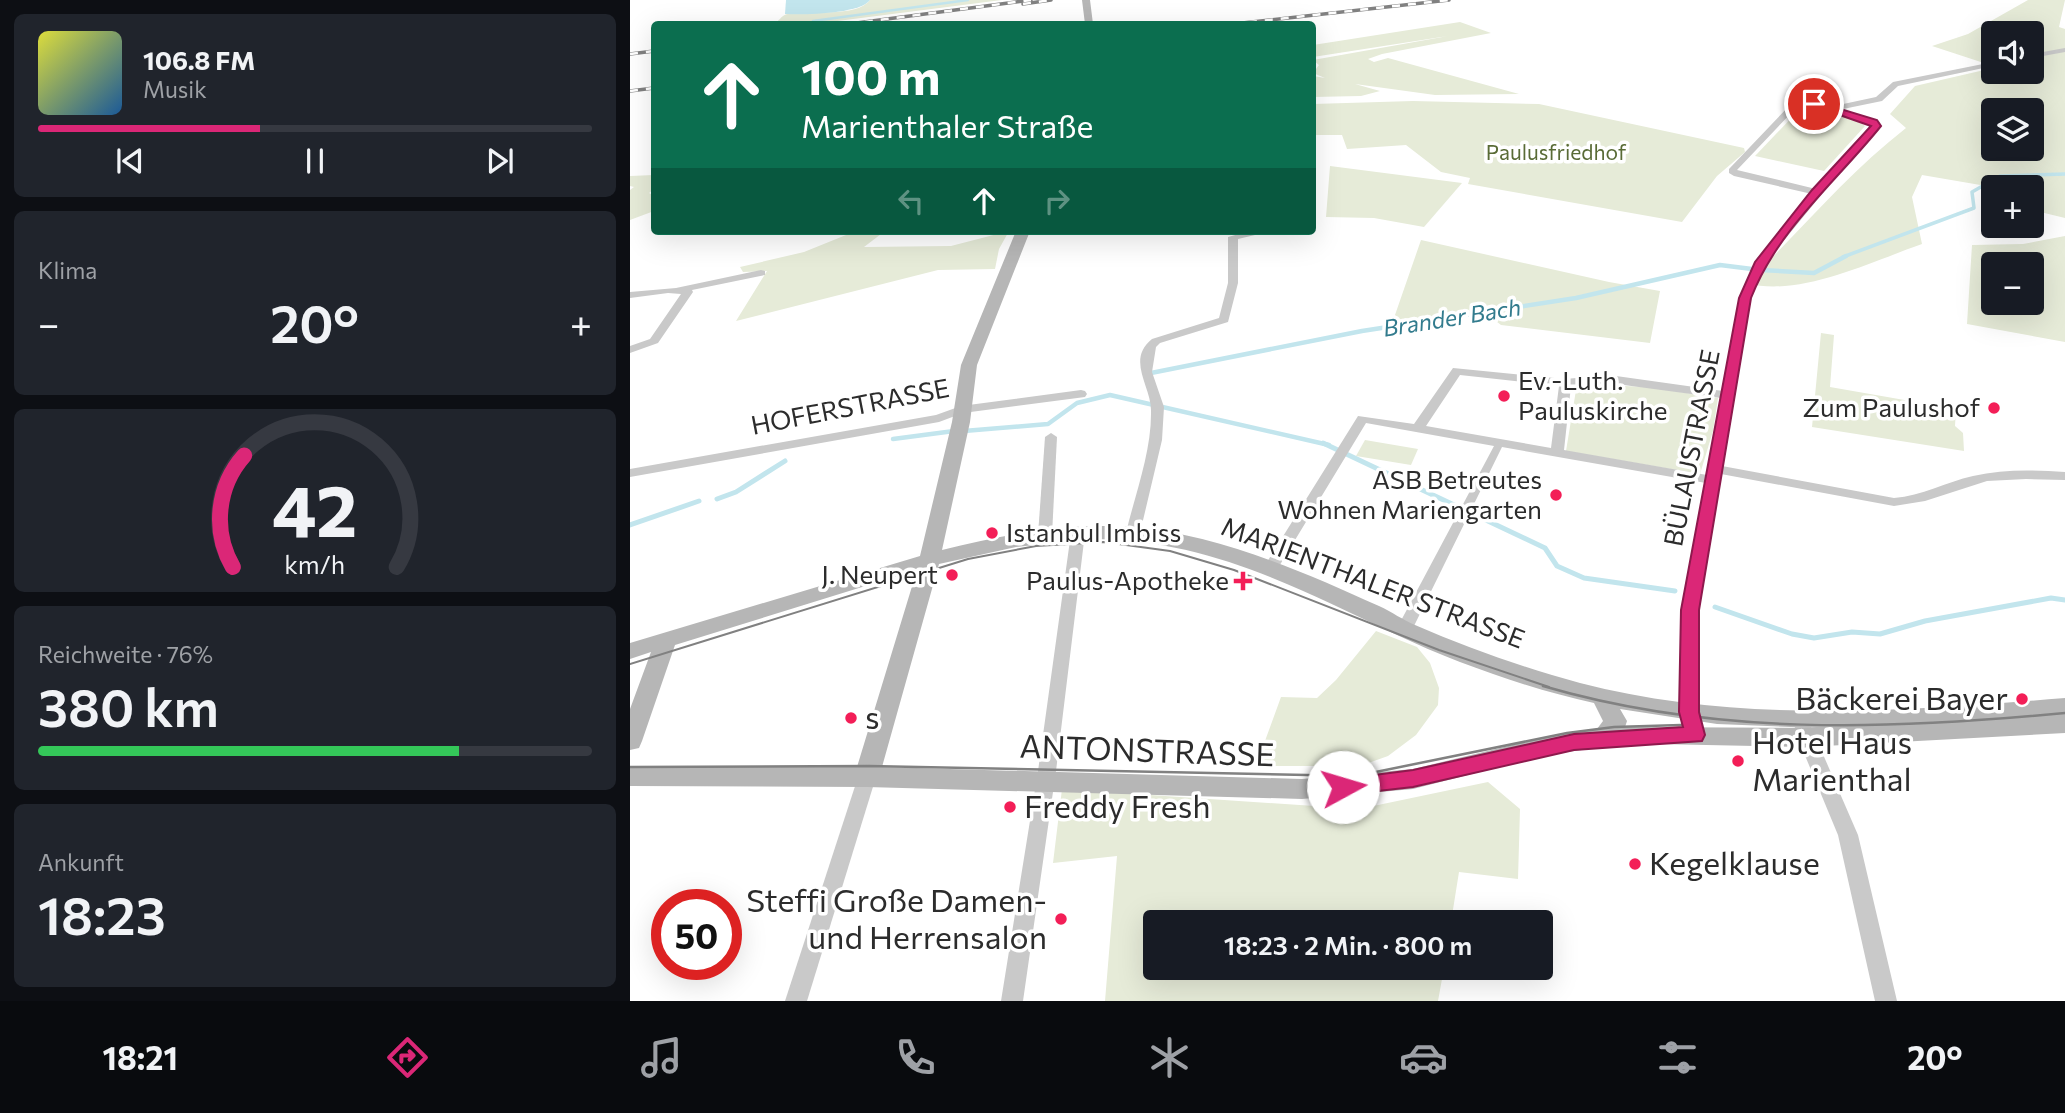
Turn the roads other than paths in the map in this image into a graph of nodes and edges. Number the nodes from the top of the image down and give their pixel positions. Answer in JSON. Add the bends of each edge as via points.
{"nodes":[{"id":1,"x":1087,"y":0,"type":"edge"},
{"id":2,"x":1089,"y":21,"type":"edge"},
{"id":3,"x":2065,"y":50,"type":"edge"},
{"id":4,"x":2044,"y":54,"type":"edge"},
{"id":5,"x":1981,"y":67,"type":"edge"},
{"id":6,"x":1836,"y":108,"type":"junction"},
{"id":7,"x":1816,"y":192,"type":"junction"},
{"id":8,"x":1021,"y":235,"type":"edge"},
{"id":9,"x":1238,"y":235,"type":"edge"},
{"id":10,"x":761,"y":273,"type":"dead end"},
{"id":11,"x":680,"y":289,"type":"junction"},
{"id":12,"x":631,"y":296,"type":"edge"},
{"id":13,"x":630,"y":350,"type":"edge"},
{"id":14,"x":1565,"y":383,"type":"junction"},
{"id":15,"x":1081,"y":394,"type":"dead end"},
{"id":16,"x":1727,"y":395,"type":"junction"},
{"id":17,"x":959,"y":424,"type":"junction"},
{"id":18,"x":1418,"y":428,"type":"junction"},
{"id":19,"x":1051,"y":437,"type":"dead end"},
{"id":20,"x":1497,"y":449,"type":"dead end"},
{"id":21,"x":1557,"y":452,"type":"junction"},
{"id":22,"x":630,"y":473,"type":"edge"},
{"id":23,"x":1713,"y":475,"type":"junction"},
{"id":24,"x":2065,"y":476,"type":"edge"},
{"id":25,"x":1079,"y":533,"type":"junction"},
{"id":26,"x":1133,"y":533,"type":"junction"},
{"id":27,"x":1045,"y":535,"type":"junction"},
{"id":28,"x":929,"y":557,"type":"junction"},
{"id":29,"x":1270,"y":570,"type":"junction"},
{"id":30,"x":1404,"y":629,"type":"junction"},
{"id":31,"x":664,"y":640,"type":"junction"},
{"id":32,"x":630,"y":651,"type":"edge"},
{"id":33,"x":1602,"y":696,"type":"junction"},
{"id":34,"x":2065,"y":707,"type":"edge"},
{"id":35,"x":1692,"y":724,"type":"junction"},
{"id":36,"x":2065,"y":724,"type":"edge"},
{"id":37,"x":1803,"y":730,"type":"junction"},
{"id":38,"x":1657,"y":735,"type":"joint"},
{"id":39,"x":1602,"y":738,"type":"junction"},
{"id":40,"x":630,"y":741,"type":"edge"},
{"id":41,"x":630,"y":776,"type":"edge"},
{"id":42,"x":867,"y":777,"type":"junction"},
{"id":43,"x":1046,"y":781,"type":"junction"},
{"id":44,"x":796,"y":1001,"type":"edge"},
{"id":45,"x":1012,"y":1001,"type":"edge"},
{"id":46,"x":1886,"y":1001,"type":"edge"}],
"edges":[{"from":1,"to":2,"type":"main road"},
{"from":3,"to":4,"type":"street"},
{"from":5,"to":6,"type":"street","name":"BÜLAUSTRASSE","via":[[1896,85],[1879,99]]},
{"from":6,"to":7,"type":"street","name":"BÜLAUSTRASSE","via":[[1876,126]]},
{"from":6,"to":7,"type":"street","name":"BÜLAUSTRASSE","via":[[1814,104],[1792,108],[1732,170]]},
{"from":7,"to":16,"type":"street","name":"BÜLAUSTRASSE","via":[[1757,269],[1745,298]]},
{"from":8,"to":17,"type":"main road","via":[[969,365]]},
{"from":9,"to":26,"type":"street","via":[[1233,237],[1233,283],[1224,320],[1150,346],[1146,372],[1158,409],[1153,458]]},
{"from":10,"to":11,"type":"street"},
{"from":11,"to":12,"type":"street"},
{"from":11,"to":13,"type":"street","via":[[688,292],[688,297],[654,341]]},
{"from":14,"to":16,"type":"street","via":[[1609,379]]},
{"from":14,"to":18,"type":"street","via":[[1457,371]]},
{"from":14,"to":21,"type":"street"},
{"from":15,"to":17,"type":"street","name":"HOFERSTRASSE"},
{"from":16,"to":23,"type":"street","name":"BÜLAUSTRASSE"},
{"from":17,"to":22,"type":"street","name":"HOFERSTRASSE","via":[[939,418]]},
{"from":17,"to":28,"type":"main road"},
{"from":18,"to":21,"type":"street"},
{"from":18,"to":29,"type":"street","via":[[1363,419]]},
{"from":19,"to":27,"type":"street"},
{"from":20,"to":30,"type":"street"},
{"from":21,"to":23,"type":"street"},
{"from":23,"to":24,"type":"street","via":[[1894,502],[1912,502],[1977,479]]},
{"from":23,"to":35,"type":"street","name":"BÜLAUSTRASSE","via":[[1690,610]]},
{"from":25,"to":26,"type":"main road","name":"MARIENTHALER STRASSE"},
{"from":25,"to":27,"type":"main road","name":"MARIENTHALER STRASSE"},
{"from":25,"to":43,"type":"street"},
{"from":26,"to":29,"type":"main road","name":"MARIENTHALER STRASSE","via":[[1222,553]]},
{"from":27,"to":28,"type":"main road","name":"MARIENTHALER STRASSE"},
{"from":28,"to":31,"type":"main road","name":"MARIENTHALER STRASSE"},
{"from":28,"to":42,"type":"main road"},
{"from":29,"to":30,"type":"main road","name":"MARIENTHALER STRASSE"},
{"from":30,"to":33,"type":"main road","name":"MARIENTHALER STRASSE","via":[[1514,671]]},
{"from":31,"to":32,"type":"main road","name":"MARIENTHALER STRASSE"},
{"from":31,"to":40,"type":"main road"},
{"from":33,"to":35,"type":"main road","name":"MARIENTHALER STRASSE"},
{"from":33,"to":39,"type":"main road","via":[[1615,721],[1611,732]]},
{"from":34,"to":37,"type":"main road","name":"MARIENTHALER STRASSE"},
{"from":35,"to":37,"type":"main road","name":"MARIENTHALER STRASSE"},
{"from":35,"to":38,"type":"main road","name":"MARIENTHALER STRASSE"},
{"from":36,"to":37,"type":"main road","name":"MARIENTHALER STRASSE"},
{"from":37,"to":46,"type":"street","via":[[1848,835]]},
{"from":38,"to":39,"type":"main road","name":"ANTONSTRASSE"},
{"from":39,"to":43,"type":"main road","name":"ANTONSTRASSE","via":[[1546,746],[1413,779],[1328,788]]},
{"from":41,"to":42,"type":"main road","name":"ANTONSTRASSE"},
{"from":42,"to":43,"type":"main road","name":"ANTONSTRASSE"},
{"from":42,"to":44,"type":"street"},
{"from":43,"to":45,"type":"street"}]}
